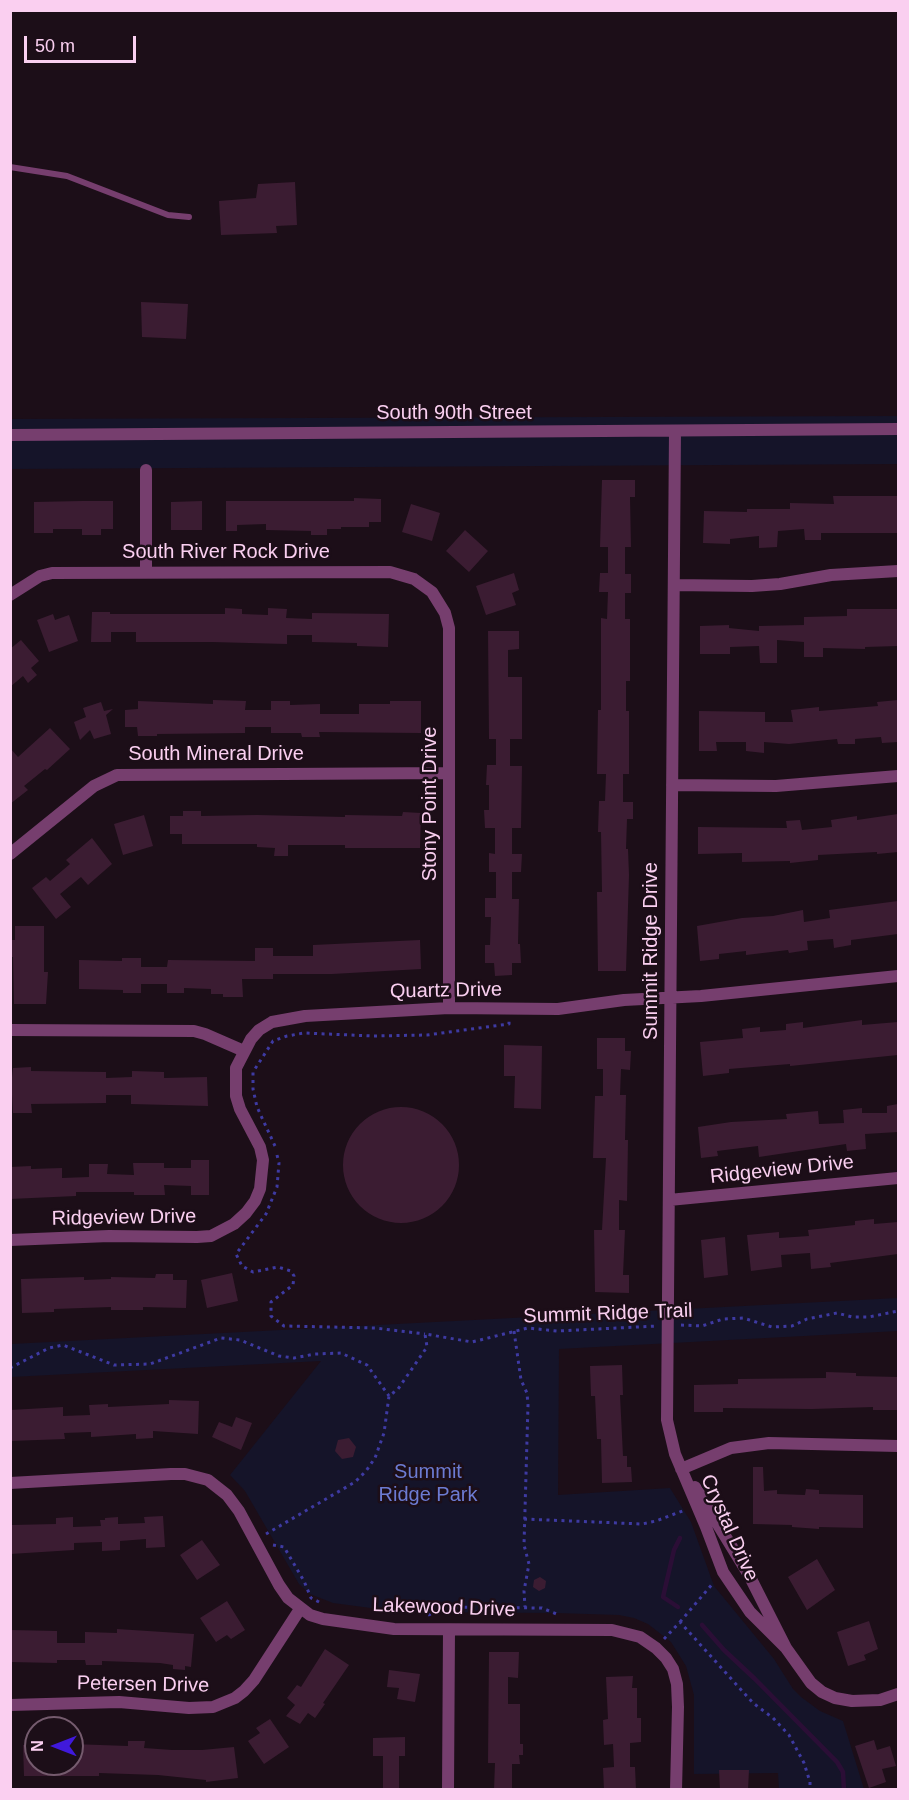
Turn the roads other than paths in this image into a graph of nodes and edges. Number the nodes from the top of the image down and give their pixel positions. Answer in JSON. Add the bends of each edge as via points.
{"nodes":[{"id":1,"x":10,"y":167,"type":"edge"},
{"id":2,"x":189,"y":217,"type":"dead end"},
{"id":3,"x":898,"y":429,"type":"edge"},
{"id":4,"x":675,"y":431,"type":"junction"},
{"id":5,"x":10,"y":435,"type":"edge"},
{"id":6,"x":146,"y":470,"type":"dead end"},
{"id":7,"x":898,"y":571,"type":"edge"},
{"id":8,"x":146,"y":572,"type":"junction"},
{"id":9,"x":674,"y":585,"type":"junction"},
{"id":10,"x":10,"y":595,"type":"edge"},
{"id":11,"x":439,"y":601,"type":"joint"},
{"id":12,"x":449,"y":773,"type":"junction"},
{"id":13,"x":898,"y":776,"type":"edge"},
{"id":14,"x":672,"y":785,"type":"junction"},
{"id":15,"x":10,"y":854,"type":"edge"},
{"id":16,"x":898,"y":976,"type":"edge"},
{"id":17,"x":670,"y":997,"type":"junction"},
{"id":18,"x":449,"y":1008,"type":"junction"},
{"id":19,"x":10,"y":1030,"type":"edge"},
{"id":20,"x":244,"y":1051,"type":"junction"},
{"id":21,"x":898,"y":1178,"type":"edge"},
{"id":22,"x":669,"y":1200,"type":"junction"},
{"id":23,"x":10,"y":1240,"type":"edge"},
{"id":24,"x":898,"y":1446,"type":"edge"},
{"id":25,"x":681,"y":1469,"type":"junction"},
{"id":26,"x":10,"y":1483,"type":"edge"},
{"id":27,"x":300,"y":1609,"type":"junction"},
{"id":28,"x":449,"y":1630,"type":"junction"},
{"id":29,"x":786,"y":1648,"type":"junction"},
{"id":30,"x":898,"y":1694,"type":"edge"},
{"id":31,"x":10,"y":1705,"type":"edge"},
{"id":32,"x":448,"y":1790,"type":"edge"},
{"id":33,"x":676,"y":1790,"type":"edge"}],
"edges":[{"from":1,"to":2,"type":"lane","via":[[67,176],[168,215]]},
{"from":3,"to":4,"type":"street","name":"South 90th Street"},
{"from":4,"to":5,"type":"street","name":"South 90th Street"},
{"from":4,"to":9,"type":"street","name":"Summit Ridge Drive"},
{"from":6,"to":8,"type":"street"},
{"from":7,"to":9,"type":"street","via":[[752,586]]},
{"from":8,"to":10,"type":"street","name":"South River Rock Drive","via":[[52,573]]},
{"from":8,"to":11,"type":"street","name":"South River Rock Drive","via":[[390,572],[414,579]]},
{"from":9,"to":14,"type":"street","name":"Summit Ridge Drive"},
{"from":11,"to":12,"type":"street","name":"Stony Point Drive","via":[[449,628]]},
{"from":12,"to":15,"type":"street","name":"South Mineral Drive","via":[[117,775],[94,786]]},
{"from":12,"to":18,"type":"street","name":"Stony Point Drive"},
{"from":13,"to":14,"type":"street","via":[[776,786]]},
{"from":14,"to":17,"type":"street","name":"Summit Ridge Drive"},
{"from":16,"to":17,"type":"street","name":"Quartz Drive"},
{"from":17,"to":18,"type":"street","name":"Quartz Drive","via":[[558,1009]]},
{"from":17,"to":22,"type":"street","name":"Summit Ridge Drive"},
{"from":18,"to":20,"type":"street","name":"Quartz Drive","via":[[288,1018],[259,1030]]},
{"from":19,"to":20,"type":"street","via":[[194,1031]]},
{"from":20,"to":23,"type":"street","name":"Ridgeview Drive","via":[[236,1068],[236,1096],[260,1147],[263,1174],[255,1201],[234,1224],[211,1236]]},
{"from":21,"to":22,"type":"street","name":"Ridgeview Drive"},
{"from":22,"to":25,"type":"street","name":"Summit Ridge Drive","via":[[667,1420]]},
{"from":24,"to":25,"type":"street","via":[[769,1443],[731,1448]]},
{"from":25,"to":29,"type":"street","name":"Crystal Drive","via":[[749,1575]]},
{"from":25,"to":29,"type":"street","name":"Crystal Drive","via":[[723,1572],[750,1612]]},
{"from":26,"to":27,"type":"street","name":"Lakewood Drive","via":[[171,1474],[208,1480],[239,1511],[279,1585]]},
{"from":27,"to":28,"type":"street","name":"Lakewood Drive","via":[[323,1619],[370,1626]]},
{"from":27,"to":31,"type":"street","name":"Petersen Drive","via":[[254,1680],[235,1698],[213,1707],[119,1702]]},
{"from":28,"to":32,"type":"street"},
{"from":28,"to":33,"type":"street","name":"Lakewood Drive","via":[[612,1630],[640,1637],[656,1648],[673,1669],[677,1684]]},
{"from":29,"to":30,"type":"street","name":"Crystal Drive","via":[[811,1683],[835,1698],[865,1702]]}]}
